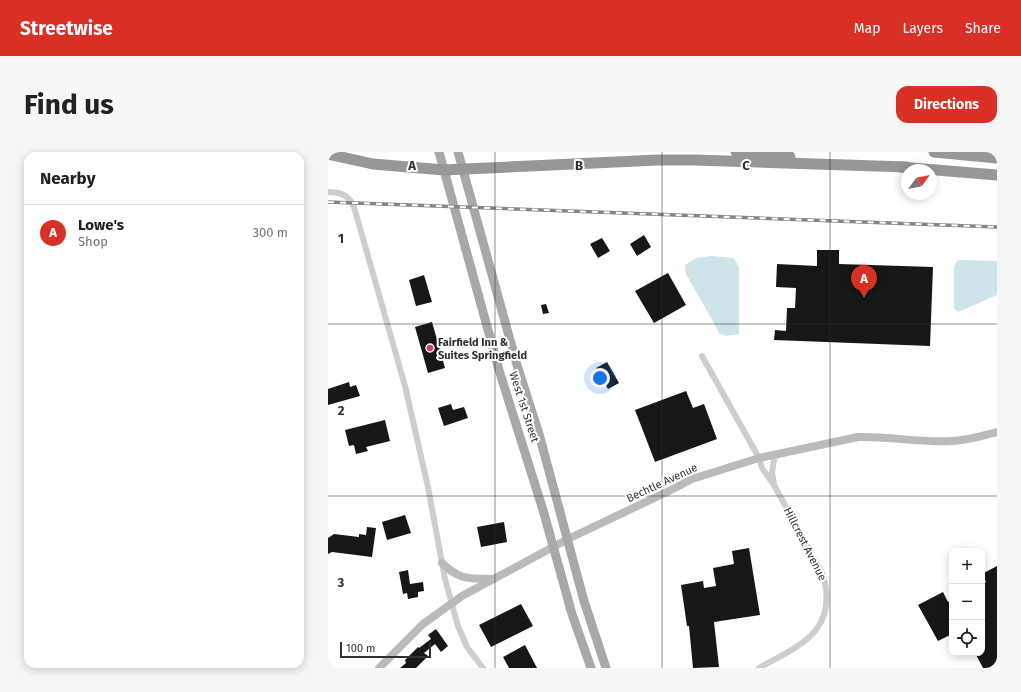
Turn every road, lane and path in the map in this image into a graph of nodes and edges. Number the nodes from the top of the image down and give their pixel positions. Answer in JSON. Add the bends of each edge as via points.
{"nodes":[{"id":1,"x":440,"y":152,"type":"edge"},
{"id":2,"x":458,"y":152,"type":"edge"},
{"id":3,"x":736,"y":152,"type":"edge"},
{"id":4,"x":934,"y":152,"type":"edge"},
{"id":5,"x":328,"y":154,"type":"edge"},
{"id":6,"x":997,"y":158,"type":"edge"},
{"id":7,"x":901,"y":166,"type":"edge"},
{"id":8,"x":901,"y":167,"type":"edge"},
{"id":9,"x":463,"y":169,"type":"junction"},
{"id":10,"x":444,"y":170,"type":"junction"},
{"id":11,"x":937,"y":170,"type":"edge"},
{"id":12,"x":997,"y":175,"type":"edge"},
{"id":13,"x":328,"y":192,"type":"edge"},
{"id":14,"x":702,"y":356,"type":"dead end"},
{"id":15,"x":997,"y":432,"type":"edge"},
{"id":16,"x":775,"y":455,"type":"junction"},
{"id":17,"x":759,"y":458,"type":"junction"},
{"id":18,"x":774,"y":485,"type":"junction"},
{"id":19,"x":568,"y":539,"type":"junction"},
{"id":20,"x":553,"y":548,"type":"junction"},
{"id":21,"x":442,"y":563,"type":"junction"},
{"id":22,"x":492,"y":579,"type":"junction"},
{"id":23,"x":451,"y":603,"type":"junction"},
{"id":24,"x":383,"y":667,"type":"edge"},
{"id":25,"x":483,"y":668,"type":"edge"},
{"id":26,"x":591,"y":668,"type":"edge"},
{"id":27,"x":606,"y":668,"type":"edge"},
{"id":28,"x":759,"y":668,"type":"edge"}],
"edges":[{"from":1,"to":10,"type":"main road","name":"West 1st Street"},
{"from":2,"to":9,"type":"main road","name":"West 1st Street"},
{"from":3,"to":7,"type":"highway"},
{"from":4,"to":6,"type":"highway"},
{"from":5,"to":10,"type":"highway","via":[[373,164]]},
{"from":8,"to":9,"type":"highway","via":[[658,160]]},
{"from":9,"to":10,"type":"highway"},
{"from":9,"to":19,"type":"main road","name":"West 1st Street"},
{"from":10,"to":20,"type":"main road","name":"West 1st Street","via":[[499,370]]},
{"from":11,"to":12,"type":"highway"},
{"from":13,"to":21,"type":"street","via":[[345,195],[354,207],[405,386]]},
{"from":14,"to":17,"type":"street","name":"Hillcrest Avenue"},
{"from":15,"to":16,"type":"street","name":"Bechtle Avenue","via":[[952,441],[858,437]]},
{"from":16,"to":17,"type":"street","name":"Bechtle Avenue"},
{"from":16,"to":18,"type":"street","name":"Hillcrest Avenue","via":[[772,472]]},
{"from":17,"to":18,"type":"street","name":"Hillcrest Avenue","via":[[762,468]]},
{"from":17,"to":19,"type":"street","name":"Bechtle Avenue","via":[[692,479]]},
{"from":18,"to":28,"type":"street","name":"Hillcrest Avenue","via":[[823,575],[827,603],[822,620],[811,636]]},
{"from":19,"to":20,"type":"street","name":"Bechtle Avenue"},
{"from":19,"to":27,"type":"main road","name":"West 1st Street","via":[[584,601]]},
{"from":20,"to":22,"type":"street","name":"Bechtle Avenue"},
{"from":20,"to":26,"type":"main road","name":"West 1st Street"},
{"from":21,"to":22,"type":"street","via":[[461,577]]},
{"from":21,"to":23,"type":"street"},
{"from":22,"to":23,"type":"street","name":"Bechtle Avenue"},
{"from":23,"to":24,"type":"street","name":"Bechtle Avenue","via":[[423,624]]},
{"from":23,"to":25,"type":"street","via":[[462,637]]}]}
